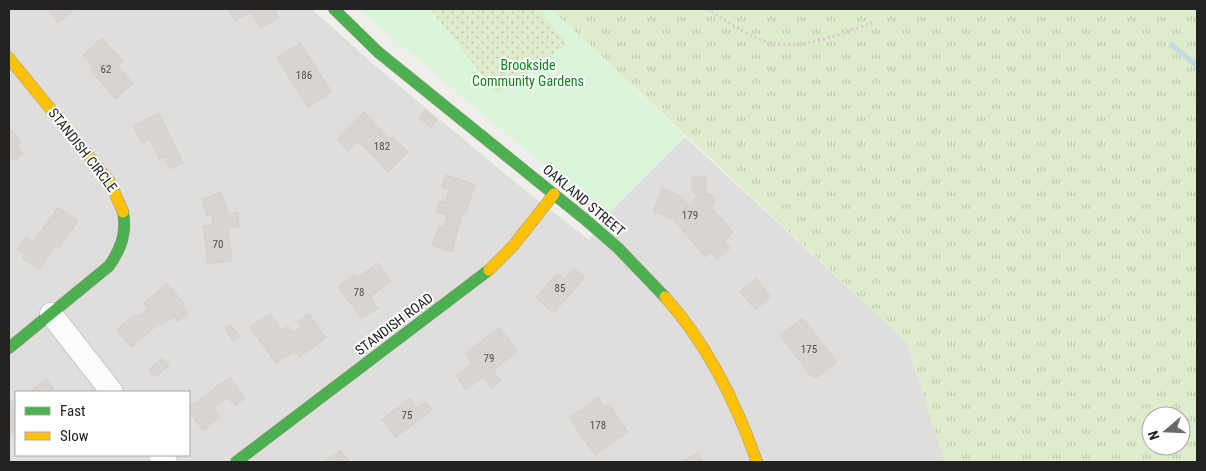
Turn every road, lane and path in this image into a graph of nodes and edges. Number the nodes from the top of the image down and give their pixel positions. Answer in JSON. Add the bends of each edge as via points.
{"nodes":[{"id":1,"x":334,"y":9,"type":"edge"},
{"id":2,"x":707,"y":9,"type":"edge"},
{"id":3,"x":872,"y":23,"type":"dead end"},
{"id":4,"x":9,"y":58,"type":"edge"},
{"id":5,"x":554,"y":194,"type":"junction"},
{"id":6,"x":51,"y":314,"type":"junction"},
{"id":7,"x":9,"y":348,"type":"edge"},
{"id":8,"x":111,"y":391,"type":"edge"},
{"id":9,"x":236,"y":462,"type":"edge"},
{"id":10,"x":757,"y":462,"type":"edge"}],
"edges":[{"from":1,"to":5,"type":"street","name":"OAKLAND STREET","via":[[396,66]]},
{"from":2,"to":3,"type":"path","via":[[749,34],[779,45],[810,42]]},
{"from":4,"to":6,"type":"street","name":"STANDISH CIRCLE","via":[[110,182],[125,216],[124,239],[116,258]]},
{"from":5,"to":9,"type":"street","name":"STANDISH ROAD","via":[[513,246],[487,272]]},
{"from":5,"to":10,"type":"street","name":"OAKLAND STREET","via":[[620,251],[675,307],[720,374],[745,427]]},
{"from":6,"to":7,"type":"street","name":"STANDISH CIRCLE"},
{"from":6,"to":8,"type":"street"}]}
